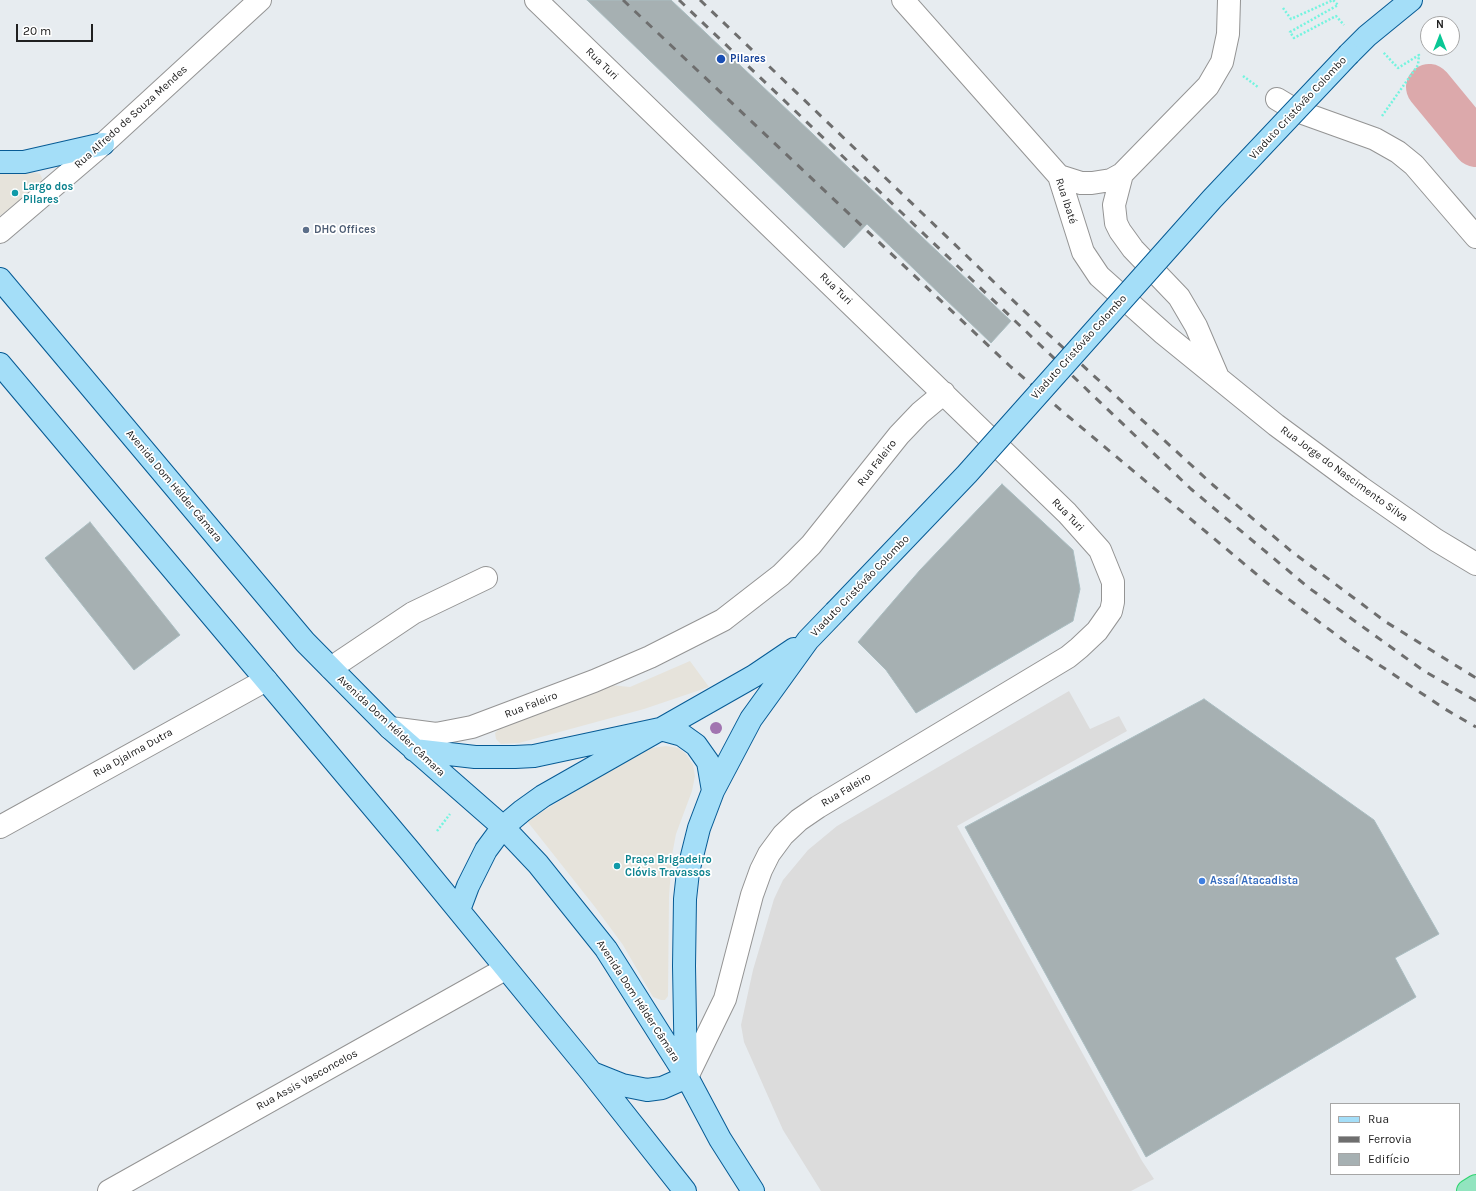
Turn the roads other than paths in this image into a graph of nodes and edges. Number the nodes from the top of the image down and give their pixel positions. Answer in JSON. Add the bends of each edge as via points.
{"nodes":[{"id":1,"x":260,"y":0,"type":"edge"},
{"id":2,"x":536,"y":0,"type":"edge"},
{"id":3,"x":903,"y":0,"type":"edge"},
{"id":4,"x":1411,"y":0,"type":"edge"},
{"id":5,"x":1232,"y":2,"type":"edge"},
{"id":6,"x":1277,"y":99,"type":"road end"},
{"id":7,"x":103,"y":144,"type":"junction"},
{"id":8,"x":0,"y":162,"type":"edge"},
{"id":9,"x":1122,"y":174,"type":"junction"},
{"id":10,"x":1059,"y":176,"type":"junction"},
{"id":11,"x":0,"y":232,"type":"edge"},
{"id":12,"x":1476,"y":237,"type":"edge"},
{"id":13,"x":0,"y":279,"type":"edge"},
{"id":14,"x":0,"y":364,"type":"edge"},
{"id":15,"x":1217,"y":376,"type":"junction"},
{"id":16,"x":944,"y":393,"type":"junction"},
{"id":17,"x":1476,"y":564,"type":"edge"},
{"id":18,"x":486,"y":578,"type":"dead end"},
{"id":19,"x":1114,"y":593,"type":"joint"},
{"id":20,"x":808,"y":640,"type":"junction"},
{"id":21,"x":331,"y":668,"type":"junction"},
{"id":22,"x":266,"y":680,"type":"junction"},
{"id":23,"x":390,"y":728,"type":"junction"},
{"id":24,"x":660,"y":729,"type":"junction"},
{"id":25,"x":414,"y":750,"type":"junction"},
{"id":26,"x":713,"y":791,"type":"junction"},
{"id":27,"x":0,"y":827,"type":"edge"},
{"id":28,"x":503,"y":827,"type":"junction"},
{"id":29,"x":459,"y":910,"type":"junction"},
{"id":30,"x":505,"y":969,"type":"junction"},
{"id":31,"x":591,"y":1072,"type":"junction"},
{"id":32,"x":686,"y":1077,"type":"junction"},
{"id":33,"x":1476,"y":1186,"type":"edge"},
{"id":34,"x":109,"y":1191,"type":"edge"},
{"id":35,"x":685,"y":1191,"type":"edge"},
{"id":36,"x":753,"y":1191,"type":"edge"},
{"id":37,"x":1468,"y":1191,"type":"edge"}],
"edges":[{"from":1,"to":7,"type":"street","name":"Rua Alfredo de Souza Mendes"},
{"from":2,"to":16,"type":"street","name":"Rua Turi"},
{"from":3,"to":10,"type":"street","name":"Rua Ibaté"},
{"from":4,"to":20,"type":"main road","name":"Viaduto Cristóvão Colombo","bridge":true,"via":[[1359,44],[1206,205],[966,474]]},
{"from":5,"to":9,"type":"street","via":[[1222,62],[1208,86]]},
{"from":6,"to":12,"type":"street","via":[[1297,111],[1369,137],[1398,152],[1414,164]]},
{"from":7,"to":8,"type":"main road","via":[[24,162]]},
{"from":7,"to":11,"type":"street","name":"Rua Alfredo de Souza Mendes"},
{"from":9,"to":10,"type":"street","via":[[1111,180],[1092,183]]},
{"from":9,"to":15,"type":"street","via":[[1114,205],[1116,223],[1133,249],[1179,297],[1196,326]]},
{"from":10,"to":15,"type":"street","name":"Rua Ibaté","via":[[1083,252],[1091,266],[1164,334]]},
{"from":13,"to":21,"type":"main road","name":"Avenida Dom Hélder Câmara","via":[[305,642]]},
{"from":14,"to":22,"type":"main road"},
{"from":15,"to":17,"type":"street","name":"Rua Jorge do Nascimento Silva","via":[[1276,425],[1360,487],[1436,540]]},
{"from":16,"to":19,"type":"street","name":"Rua Turi","via":[[1094,541],[1104,558],[1113,582]]},
{"from":16,"to":23,"type":"street","name":"Rua Faleiro","via":[[899,435],[811,545],[781,575],[723,620],[650,658],[472,727],[436,734]]},
{"from":18,"to":21,"type":"street","via":[[413,613]]},
{"from":19,"to":32,"type":"street","name":"Rua Faleiro","via":[[1111,611],[1105,621],[1089,640],[1068,657],[818,807],[783,834],[769,854],[752,894],[725,999]]},
{"from":20,"to":24,"type":"main road","via":[[754,676]]},
{"from":20,"to":26,"type":"main road","via":[[751,719]]},
{"from":21,"to":23,"type":"main road","name":"Avenida Dom Hélder Câmara"},
{"from":22,"to":27,"type":"street","name":"Rua Djalma Dutra"},
{"from":22,"to":29,"type":"main road"},
{"from":23,"to":25,"type":"main road","name":"Avenida Dom Hélder Câmara"},
{"from":24,"to":25,"type":"main road","via":[[515,757],[475,757]]},
{"from":24,"to":26,"type":"main road","via":[[682,735],[696,745],[708,762]]},
{"from":24,"to":28,"type":"main road","via":[[543,796]]},
{"from":25,"to":28,"type":"main road","name":"Avenida Dom Hélder Câmara"},
{"from":26,"to":32,"type":"main road","via":[[693,847],[685,899]]},
{"from":28,"to":29,"type":"main road","via":[[477,865]]},
{"from":28,"to":32,"type":"main road","name":"Avenida Dom Hélder Câmara","via":[[538,864],[606,949]]},
{"from":29,"to":30,"type":"main road"},
{"from":30,"to":31,"type":"main road"},
{"from":30,"to":34,"type":"street","name":"Rua Assis Vasconcelos"},
{"from":31,"to":32,"type":"main road","via":[[622,1085],[647,1090],[662,1088]]},
{"from":31,"to":35,"type":"main road"},
{"from":32,"to":36,"type":"main road","name":"Avenida Dom Hélder Câmara","via":[[720,1139]]},
{"from":33,"to":37,"type":"highway"}]}
